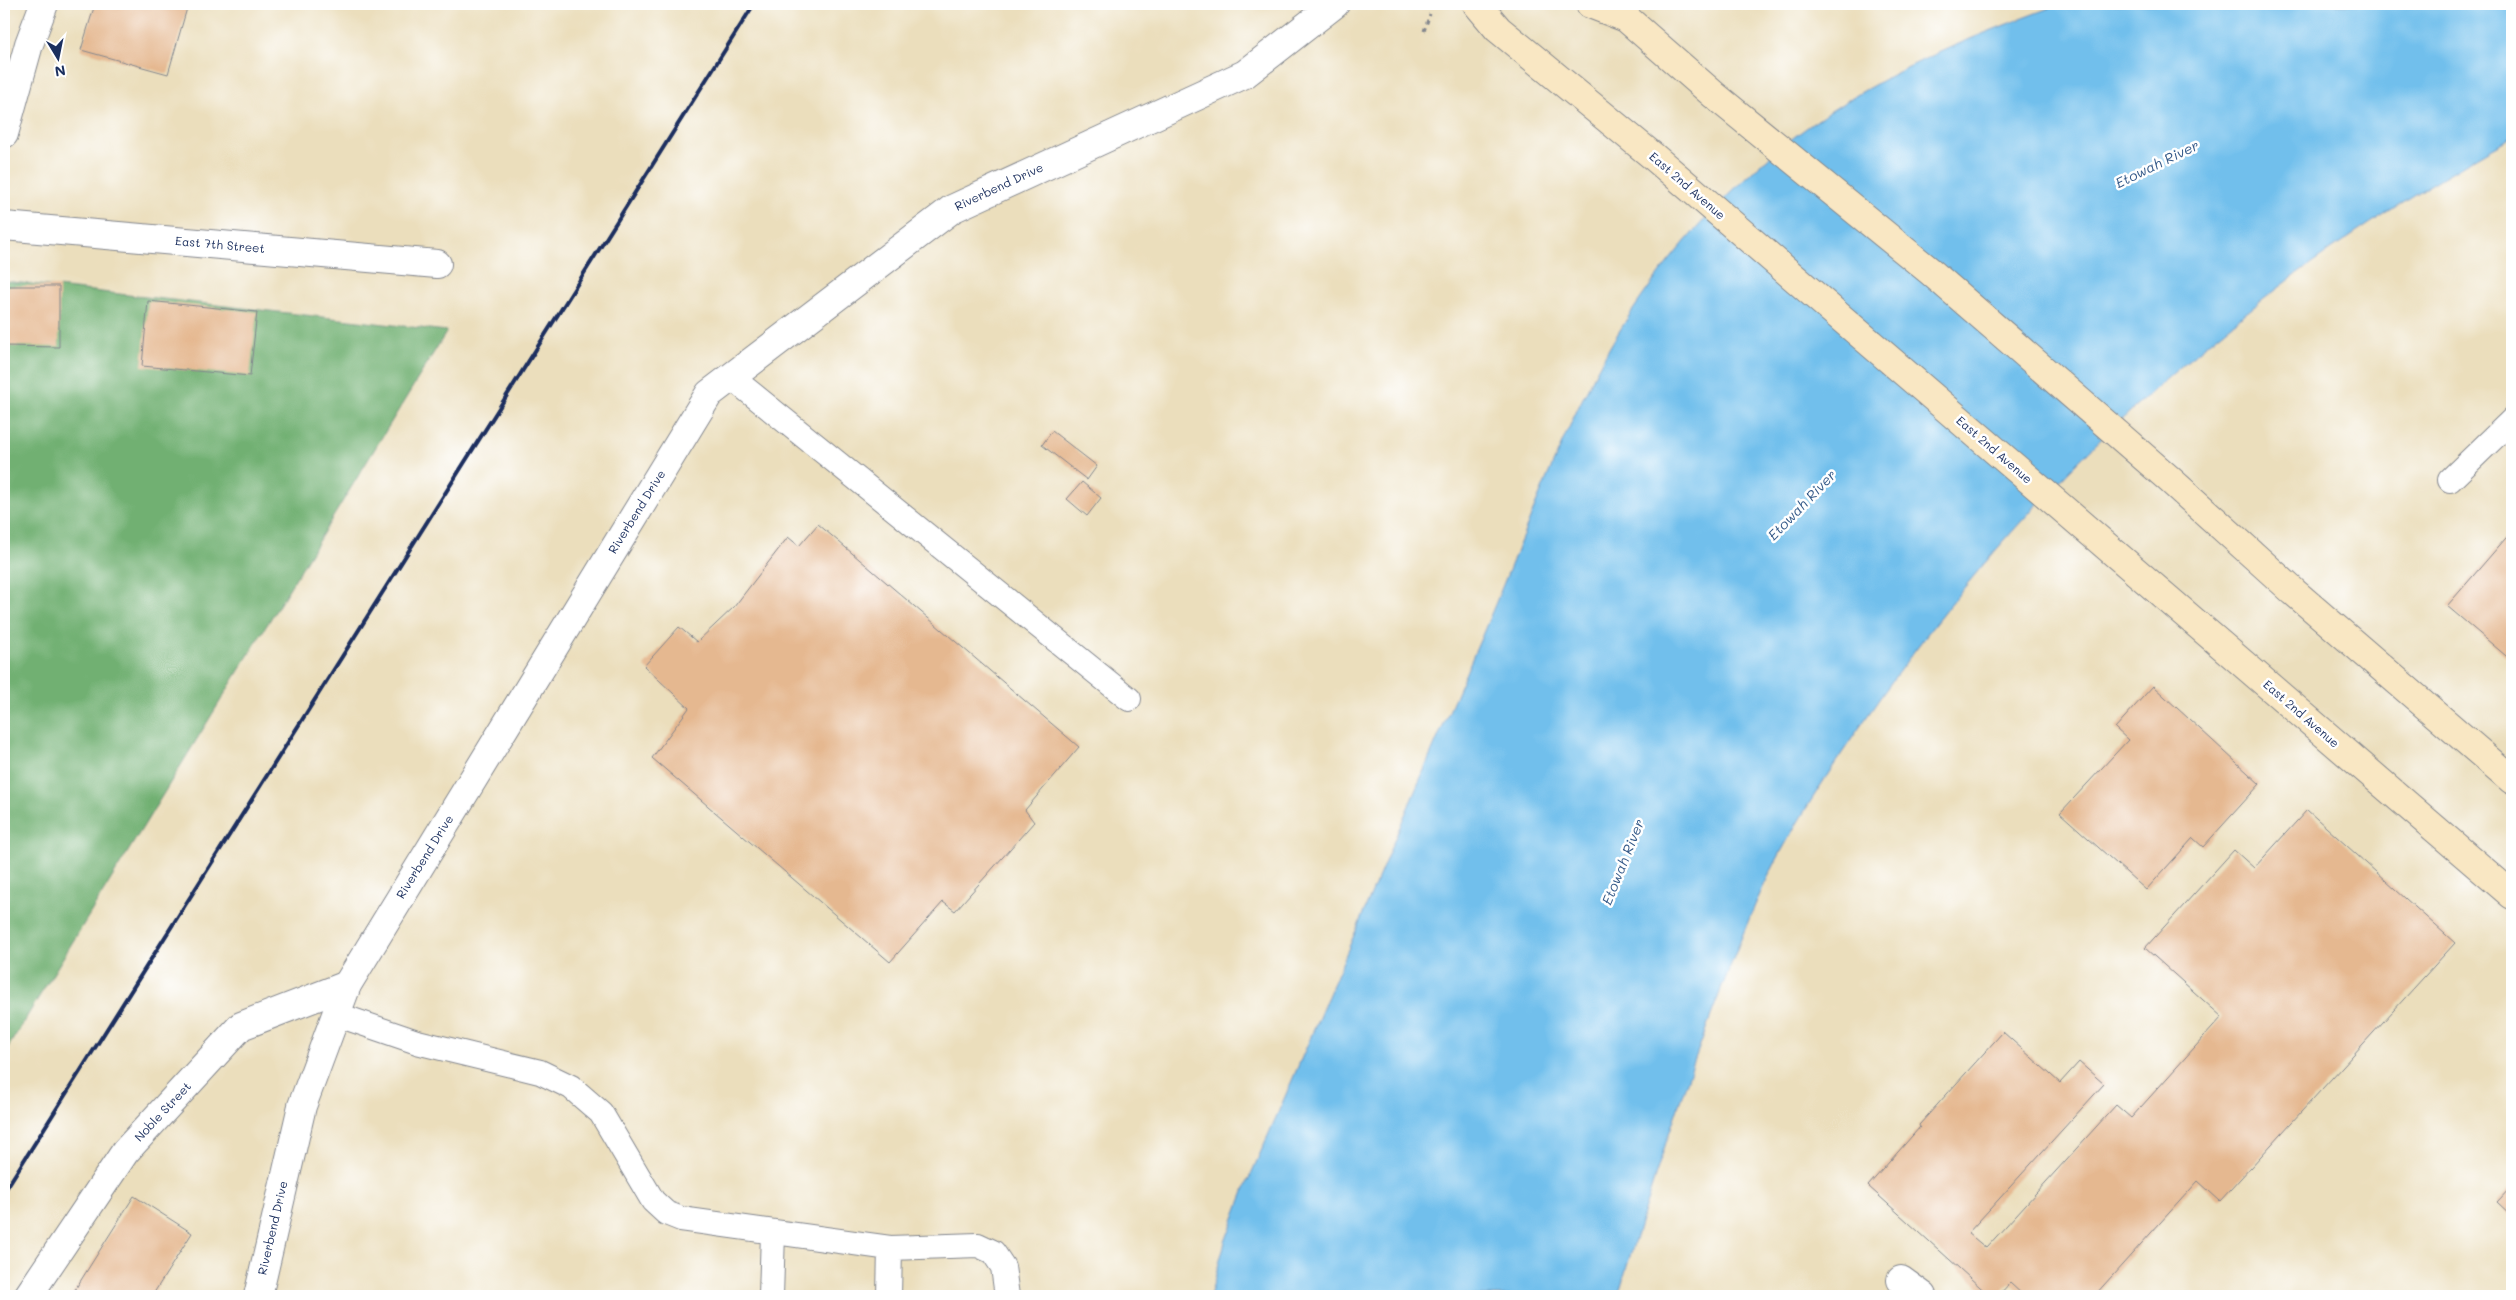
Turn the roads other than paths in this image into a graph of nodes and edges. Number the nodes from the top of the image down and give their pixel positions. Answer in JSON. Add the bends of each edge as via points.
{"nodes":[{"id":1,"x":44,"y":4,"type":"edge"},
{"id":2,"x":1335,"y":4,"type":"edge"},
{"id":3,"x":1477,"y":4,"type":"edge"},
{"id":4,"x":1590,"y":4,"type":"edge"},
{"id":5,"x":4,"y":134,"type":"edge"},
{"id":6,"x":4,"y":226,"type":"edge"},
{"id":7,"x":437,"y":264,"type":"dead end"},
{"id":8,"x":731,"y":377,"type":"junction"},
{"id":9,"x":2512,"y":420,"type":"edge"},
{"id":10,"x":2450,"y":480,"type":"dead end"},
{"id":11,"x":1130,"y":699,"type":"dead end"},
{"id":12,"x":2512,"y":780,"type":"edge"},
{"id":13,"x":2512,"y":895,"type":"edge"},
{"id":14,"x":347,"y":985,"type":"junction"},
{"id":15,"x":335,"y":1014,"type":"junction"},
{"id":16,"x":773,"y":1233,"type":"junction"},
{"id":17,"x":890,"y":1248,"type":"junction"},
{"id":18,"x":1901,"y":1280,"type":"dead end"},
{"id":19,"x":28,"y":1296,"type":"edge"},
{"id":20,"x":258,"y":1296,"type":"edge"},
{"id":21,"x":771,"y":1296,"type":"edge"},
{"id":22,"x":889,"y":1296,"type":"edge"},
{"id":23,"x":1007,"y":1296,"type":"edge"},
{"id":24,"x":1923,"y":1296,"type":"edge"}],
"edges":[{"from":1,"to":5,"type":"street","via":[[29,44]]},
{"from":2,"to":8,"type":"street","name":"Riverbend Drive","via":[[1245,74],[952,209]]},
{"from":3,"to":13,"type":"main road","name":"East 2nd Avenue","via":[[1498,29],[1654,157]]},
{"from":4,"to":12,"type":"main road","via":[[1626,18],[1931,272]]},
{"from":6,"to":7,"type":"street","name":"East 7th Street"},
{"from":8,"to":11,"type":"lane"},
{"from":8,"to":14,"type":"street","name":"Riverbend Drive","via":[[709,394]]},
{"from":9,"to":10,"type":"lane"},
{"from":14,"to":15,"type":"street","name":"Riverbend Drive"},
{"from":14,"to":19,"type":"street","name":"Noble Street","via":[[241,1026],[125,1152]]},
{"from":15,"to":16,"type":"lane","via":[[418,1042],[540,1072],[570,1087],[601,1113],[653,1201],[666,1213],[682,1219]]},
{"from":15,"to":20,"type":"street","name":"Riverbend Drive","via":[[302,1106]]},
{"from":16,"to":17,"type":"lane"},
{"from":16,"to":21,"type":"lane"},
{"from":17,"to":22,"type":"lane"},
{"from":17,"to":23,"type":"lane","via":[[978,1245],[993,1252],[1004,1267]]},
{"from":18,"to":24,"type":"street"}]}
